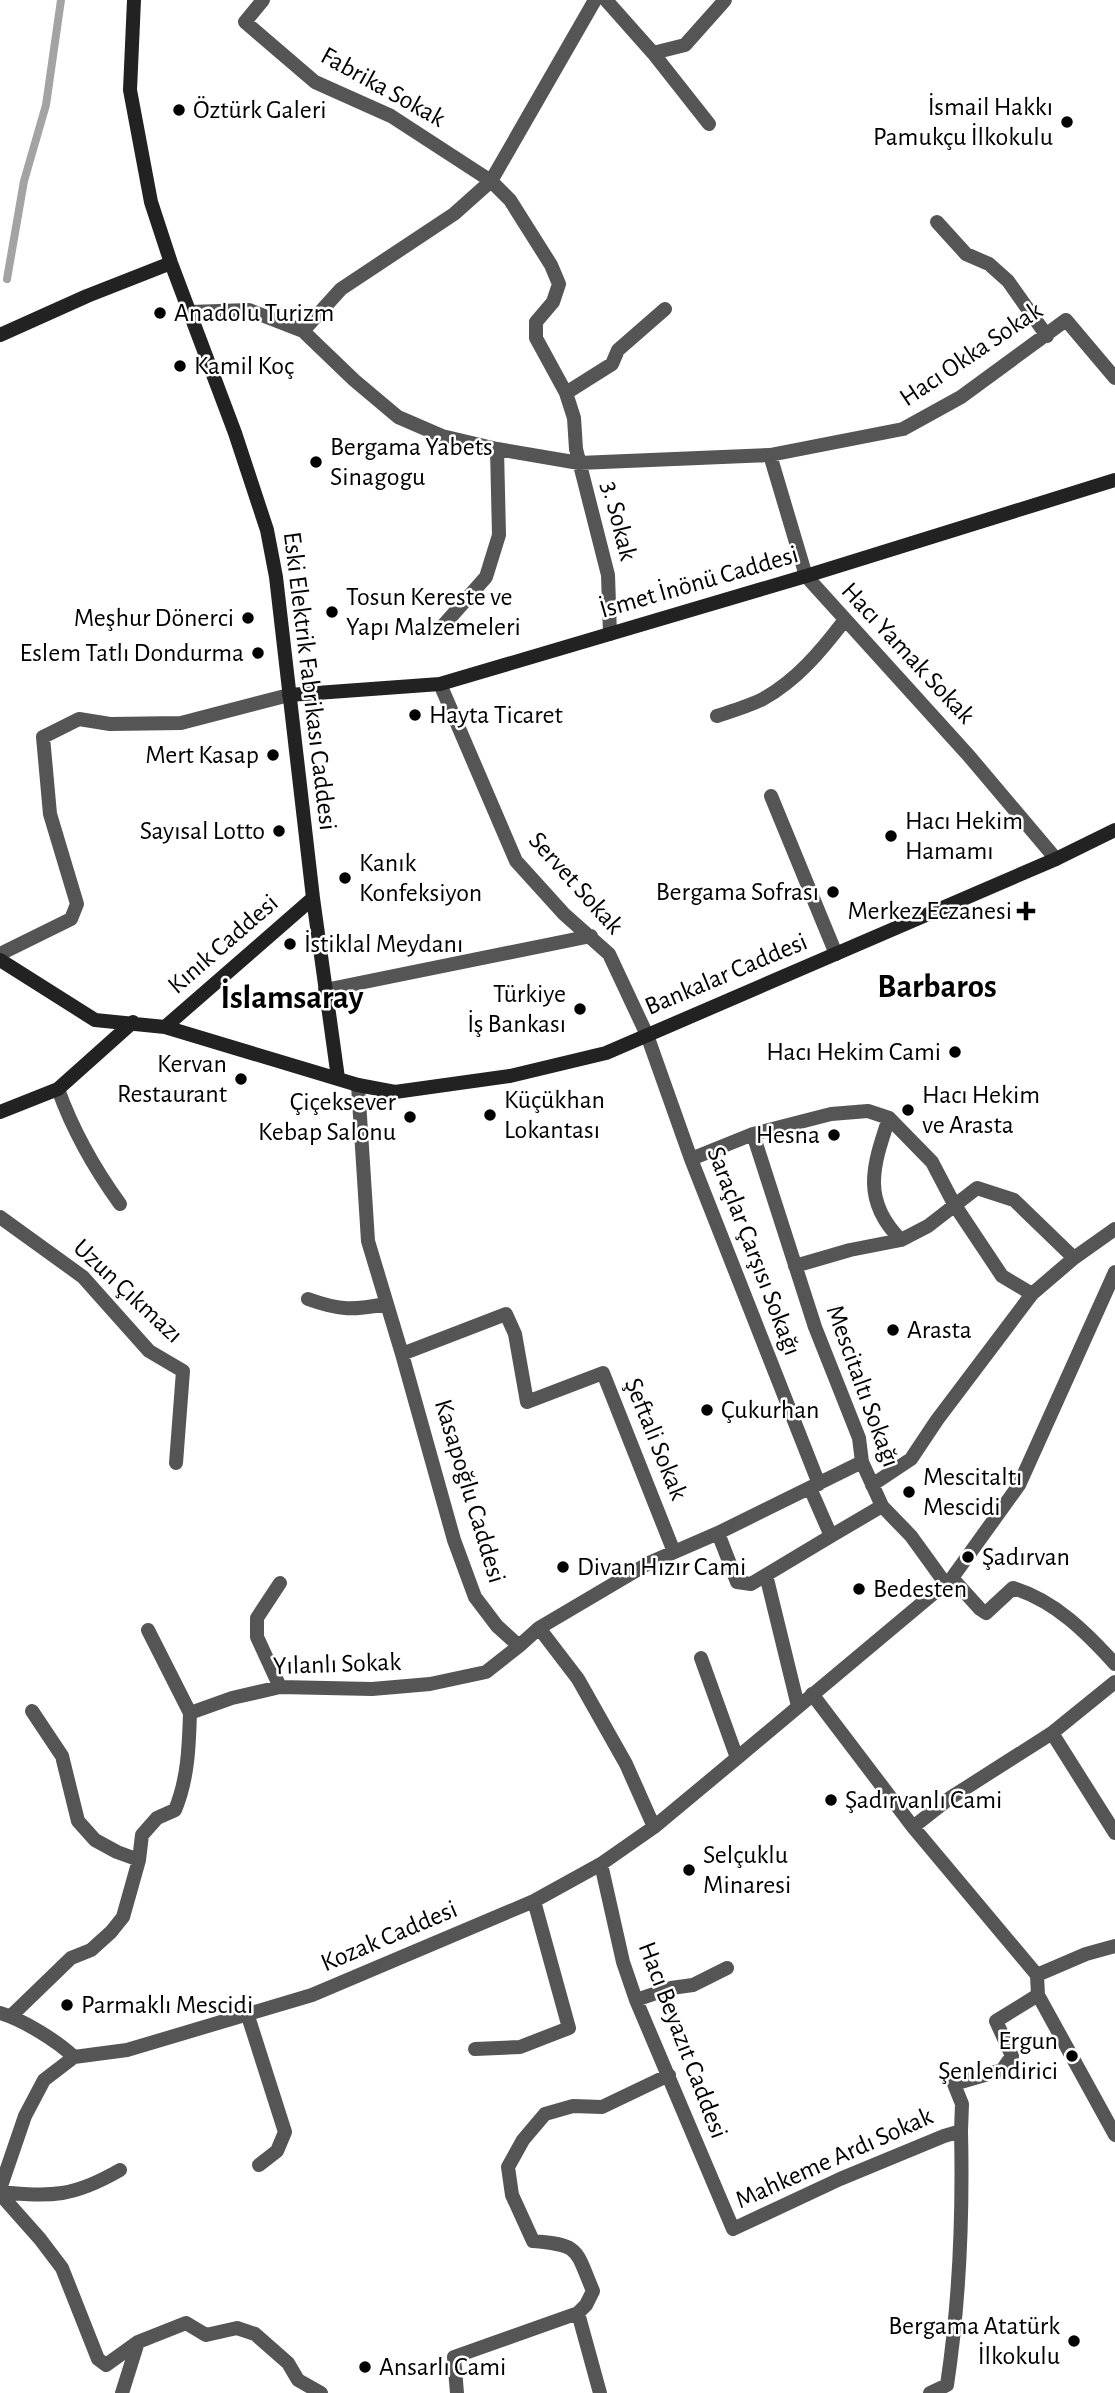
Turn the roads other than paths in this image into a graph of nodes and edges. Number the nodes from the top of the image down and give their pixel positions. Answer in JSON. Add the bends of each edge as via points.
{"nodes":[{"id":1,"x":134,"y":0,"type":"edge"},
{"id":2,"x":263,"y":0,"type":"edge"},
{"id":3,"x":595,"y":0,"type":"edge"},
{"id":4,"x":606,"y":0,"type":"edge"},
{"id":5,"x":725,"y":0,"type":"edge"},
{"id":6,"x":653,"y":53,"type":"junction"},
{"id":7,"x":709,"y":124,"type":"dead end"},
{"id":8,"x":491,"y":181,"type":"junction"},
{"id":9,"x":937,"y":222,"type":"dead end"},
{"id":10,"x":171,"y":263,"type":"junction"},
{"id":11,"x":665,"y":309,"type":"dead end"},
{"id":12,"x":190,"y":312,"type":"junction"},
{"id":13,"x":303,"y":331,"type":"junction"},
{"id":14,"x":0,"y":335,"type":"edge"},
{"id":15,"x":1047,"y":336,"type":"junction"},
{"id":16,"x":1115,"y":379,"type":"edge"},
{"id":17,"x":566,"y":393,"type":"junction"},
{"id":18,"x":497,"y":449,"type":"junction"},
{"id":19,"x":770,"y":455,"type":"junction"},
{"id":20,"x":579,"y":463,"type":"junction"},
{"id":21,"x":1115,"y":480,"type":"edge"},
{"id":22,"x":806,"y":576,"type":"junction"},
{"id":23,"x":844,"y":621,"type":"junction"},
{"id":24,"x":441,"y":628,"type":"dead end"},
{"id":25,"x":610,"y":634,"type":"junction"},
{"id":26,"x":440,"y":684,"type":"junction"},
{"id":27,"x":289,"y":695,"type":"junction"},
{"id":28,"x":717,"y":716,"type":"dead end"},
{"id":29,"x":771,"y":796,"type":"dead end"},
{"id":30,"x":1115,"y":830,"type":"edge"},
{"id":31,"x":1055,"y":859,"type":"junction"},
{"id":32,"x":313,"y":898,"type":"junction"},
{"id":33,"x":590,"y":936,"type":"junction"},
{"id":34,"x":0,"y":954,"type":"edge"},
{"id":35,"x":836,"y":954,"type":"junction"},
{"id":36,"x":0,"y":960,"type":"edge"},
{"id":37,"x":325,"y":990,"type":"junction"},
{"id":38,"x":133,"y":1022,"type":"junction"},
{"id":39,"x":165,"y":1027,"type":"junction"},
{"id":40,"x":647,"y":1035,"type":"junction"},
{"id":41,"x":338,"y":1078,"type":"junction"},
{"id":42,"x":359,"y":1085,"type":"junction"},
{"id":43,"x":58,"y":1089,"type":"junction"},
{"id":44,"x":0,"y":1112,"type":"edge"},
{"id":45,"x":889,"y":1118,"type":"junction"},
{"id":46,"x":753,"y":1134,"type":"junction"},
{"id":47,"x":691,"y":1159,"type":"junction"},
{"id":48,"x":120,"y":1204,"type":"dead end"},
{"id":49,"x":954,"y":1204,"type":"junction"},
{"id":50,"x":0,"y":1217,"type":"edge"},
{"id":51,"x":1115,"y":1229,"type":"edge"},
{"id":52,"x":901,"y":1240,"type":"junction"},
{"id":53,"x":1074,"y":1258,"type":"junction"},
{"id":54,"x":795,"y":1265,"type":"junction"},
{"id":55,"x":1115,"y":1272,"type":"edge"},
{"id":56,"x":1032,"y":1294,"type":"junction"},
{"id":57,"x":308,"y":1299,"type":"dead end"},
{"id":58,"x":387,"y":1304,"type":"junction"},
{"id":59,"x":402,"y":1354,"type":"junction"},
{"id":60,"x":862,"y":1462,"type":"junction"},
{"id":61,"x":176,"y":1463,"type":"dead end"},
{"id":62,"x":872,"y":1485,"type":"junction"},
{"id":63,"x":815,"y":1486,"type":"junction"},
{"id":64,"x":882,"y":1506,"type":"junction"},
{"id":65,"x":719,"y":1533,"type":"junction"},
{"id":66,"x":831,"y":1536,"type":"junction"},
{"id":67,"x":674,"y":1552,"type":"junction"},
{"id":68,"x":766,"y":1575,"type":"junction"},
{"id":69,"x":949,"y":1581,"type":"junction"},
{"id":70,"x":280,"y":1583,"type":"dead end"},
{"id":71,"x":539,"y":1628,"type":"junction"},
{"id":72,"x":148,"y":1630,"type":"dead end"},
{"id":73,"x":519,"y":1646,"type":"junction"},
{"id":74,"x":701,"y":1658,"type":"dead end"},
{"id":75,"x":1115,"y":1664,"type":"edge"},
{"id":76,"x":1115,"y":1682,"type":"edge"},
{"id":77,"x":280,"y":1687,"type":"junction"},
{"id":78,"x":812,"y":1694,"type":"junction"},
{"id":79,"x":798,"y":1706,"type":"junction"},
{"id":80,"x":32,"y":1711,"type":"dead end"},
{"id":81,"x":190,"y":1713,"type":"junction"},
{"id":82,"x":1052,"y":1733,"type":"junction"},
{"id":83,"x":737,"y":1758,"type":"junction"},
{"id":84,"x":654,"y":1826,"type":"junction"},
{"id":85,"x":913,"y":1828,"type":"junction"},
{"id":86,"x":1115,"y":1833,"type":"edge"},
{"id":87,"x":139,"y":1860,"type":"junction"},
{"id":88,"x":601,"y":1864,"type":"junction"},
{"id":89,"x":534,"y":1901,"type":"junction"},
{"id":90,"x":1115,"y":1946,"type":"edge"},
{"id":91,"x":727,"y":1968,"type":"dead end"},
{"id":92,"x":1037,"y":1975,"type":"junction"},
{"id":93,"x":1038,"y":1994,"type":"junction"},
{"id":94,"x":636,"y":2000,"type":"junction"},
{"id":95,"x":247,"y":2013,"type":"junction"},
{"id":96,"x":5,"y":2014,"type":"edge"},
{"id":97,"x":475,"y":2049,"type":"dead end"},
{"id":98,"x":74,"y":2057,"type":"junction"},
{"id":99,"x":669,"y":2075,"type":"junction"},
{"id":100,"x":961,"y":2131,"type":"junction"},
{"id":101,"x":1115,"y":2135,"type":"edge"},
{"id":102,"x":259,"y":2165,"type":"dead end"},
{"id":103,"x":120,"y":2170,"type":"dead end"},
{"id":104,"x":0,"y":2192,"type":"edge"},
{"id":105,"x":733,"y":2229,"type":"joint"},
{"id":106,"x":578,"y":2313,"type":"junction"},
{"id":107,"x":138,"y":2342,"type":"junction"},
{"id":108,"x":122,"y":2393,"type":"edge"},
{"id":109,"x":321,"y":2393,"type":"edge"},
{"id":110,"x":457,"y":2393,"type":"edge"},
{"id":111,"x":600,"y":2393,"type":"edge"},
{"id":112,"x":930,"y":2393,"type":"edge"}],
"edges":[{"from":1,"to":10,"type":"main road","name":"Eski Elektrik Fabrikası Caddesi","via":[[130,90],[151,202]]},
{"from":2,"to":8,"type":"street","name":"Fabrika Sokak","via":[[245,22],[315,82],[391,116]]},
{"from":3,"to":8,"type":"street"},
{"from":4,"to":6,"type":"street"},
{"from":5,"to":6,"type":"street","via":[[685,45]]},
{"from":6,"to":7,"type":"street"},
{"from":8,"to":13,"type":"street","via":[[454,214],[341,289]]},
{"from":8,"to":17,"type":"street","name":"3. Sokak","via":[[510,200],[559,284],[553,302],[536,322],[536,338]]},
{"from":9,"to":15,"type":"street","via":[[966,254],[989,264],[1008,281]]},
{"from":10,"to":12,"type":"main road","name":"Eski Elektrik Fabrikası Caddesi"},
{"from":10,"to":14,"type":"main road"},
{"from":11,"to":17,"type":"street","via":[[618,350],[612,364]]},
{"from":12,"to":13,"type":"street","via":[[249,310]]},
{"from":12,"to":27,"type":"main road","name":"Eski Elektrik Fabrikası Caddesi","via":[[267,530]]},
{"from":13,"to":18,"type":"street","name":"Hacı Okka Sokak","via":[[398,417],[442,436]]},
{"from":15,"to":16,"type":"street","name":"Hacı Okka Sokak","via":[[1066,320]]},
{"from":15,"to":19,"type":"street","name":"Hacı Okka Sokak","via":[[961,397],[904,429]]},
{"from":17,"to":20,"type":"street","name":"3. Sokak"},
{"from":18,"to":20,"type":"street","name":"Hacı Okka Sokak"},
{"from":18,"to":24,"type":"street","via":[[499,535],[486,577]]},
{"from":19,"to":20,"type":"street","name":"Hacı Okka Sokak"},
{"from":19,"to":22,"type":"street","name":"Hacı Yamak Sokak"},
{"from":20,"to":25,"type":"street","name":"3. Sokak","via":[[608,575]]},
{"from":21,"to":22,"type":"main road","name":"İsmet İnönü Caddesi"},
{"from":22,"to":23,"type":"street","name":"Hacı Yamak Sokak"},
{"from":22,"to":25,"type":"main road","name":"İsmet İnönü Caddesi"},
{"from":23,"to":28,"type":"street","via":[[816,657],[788,682],[761,700]]},
{"from":23,"to":31,"type":"street","name":"Hacı Yamak Sokak","via":[[970,756]]},
{"from":25,"to":26,"type":"main road","name":"İsmet İnönü Caddesi"},
{"from":26,"to":27,"type":"main road","name":"İsmet İnönü Caddesi"},
{"from":26,"to":33,"type":"street","name":"Servet Sokak","via":[[516,861]]},
{"from":27,"to":32,"type":"main road","name":"Eski Elektrik Fabrikası Caddesi"},
{"from":27,"to":34,"type":"street","via":[[181,723],[110,724],[79,719],[43,737],[50,814],[77,904],[71,919]]},
{"from":29,"to":35,"type":"street"},
{"from":30,"to":31,"type":"main road","name":"Bankalar Caddesi"},
{"from":31,"to":35,"type":"main road","name":"Bankalar Caddesi"},
{"from":32,"to":37,"type":"main road","name":"Eski Elektrik Fabrikası Caddesi"},
{"from":32,"to":39,"type":"main road","name":"Kınık Caddesi"},
{"from":33,"to":37,"type":"street"},
{"from":33,"to":40,"type":"street","name":"Servet Sokak","via":[[609,954]]},
{"from":35,"to":40,"type":"main road","name":"Bankalar Caddesi"},
{"from":36,"to":38,"type":"main road","name":"Kınık Caddesi","via":[[95,1020]]},
{"from":37,"to":41,"type":"main road","name":"Eski Elektrik Fabrikası Caddesi"},
{"from":38,"to":39,"type":"main road","name":"Kınık Caddesi"},
{"from":38,"to":43,"type":"main road"},
{"from":39,"to":41,"type":"main road","name":"Kınık Caddesi"},
{"from":40,"to":42,"type":"main road","name":"Bankalar Caddesi","via":[[606,1053],[510,1076],[396,1092]]},
{"from":40,"to":47,"type":"street","name":"Saraçlar Çarşısı Sokağı"},
{"from":41,"to":42,"type":"main road","name":"Bankalar Caddesi"},
{"from":42,"to":58,"type":"street","name":"Kasapoğlu Caddesi","via":[[368,1241]]},
{"from":43,"to":44,"type":"main road"},
{"from":43,"to":48,"type":"street","via":[[96,1171]]},
{"from":45,"to":46,"type":"street","via":[[868,1111],[831,1114]]},
{"from":45,"to":49,"type":"street","via":[[932,1162]]},
{"from":45,"to":52,"type":"street","via":[[873,1170],[877,1206],[886,1225]]},
{"from":46,"to":47,"type":"street"},
{"from":46,"to":54,"type":"street","name":"Mescitaltı Sokağı"},
{"from":47,"to":63,"type":"street","name":"Saraçlar Çarşısı Sokağı"},
{"from":49,"to":52,"type":"street","via":[[928,1226]]},
{"from":49,"to":53,"type":"street","via":[[977,1188],[1014,1200]]},
{"from":49,"to":56,"type":"street","via":[[1002,1276]]},
{"from":50,"to":61,"type":"street","name":"Uzun Çıkmazı","via":[[83,1277],[149,1351],[183,1371]]},
{"from":51,"to":53,"type":"street"},
{"from":52,"to":54,"type":"street"},
{"from":53,"to":56,"type":"street"},
{"from":54,"to":60,"type":"street","name":"Mescitaltı Sokağı","via":[[859,1438]]},
{"from":55,"to":69,"type":"street","name":"Kozak Caddesi","via":[[1018,1485]]},
{"from":56,"to":62,"type":"street","via":[[911,1459]]},
{"from":57,"to":58,"type":"street","via":[[355,1310]]},
{"from":58,"to":59,"type":"street","name":"Kasapoğlu Caddesi"},
{"from":59,"to":67,"type":"street","name":"Şeftali Sokak","via":[[506,1314],[515,1334],[527,1402],[603,1373]]},
{"from":59,"to":73,"type":"street","name":"Kasapoğlu Caddesi","via":[[454,1540],[475,1597]]},
{"from":60,"to":62,"type":"street","name":"Mescitaltı Sokağı"},
{"from":60,"to":63,"type":"street"},
{"from":62,"to":64,"type":"street","name":"Mescitaltı Sokağı"},
{"from":63,"to":65,"type":"street"},
{"from":63,"to":66,"type":"street","name":"Saraçlar Çarşısı Sokağı"},
{"from":64,"to":66,"type":"street"},
{"from":64,"to":69,"type":"street","name":"Mescitaltı Sokağı"},
{"from":65,"to":67,"type":"street"},
{"from":65,"to":68,"type":"street","via":[[737,1582],[751,1584]]},
{"from":66,"to":68,"type":"street"},
{"from":67,"to":71,"type":"street"},
{"from":68,"to":79,"type":"street"},
{"from":69,"to":75,"type":"street","name":"Mescitaltı Sokağı","via":[[986,1613],[1013,1588],[1031,1593],[1059,1610]]},
{"from":69,"to":78,"type":"street","name":"Kozak Caddesi"},
{"from":70,"to":77,"type":"street","via":[[257,1618],[257,1637]]},
{"from":71,"to":73,"type":"street"},
{"from":71,"to":84,"type":"street","via":[[578,1679],[626,1764]]},
{"from":72,"to":81,"type":"street"},
{"from":73,"to":77,"type":"street","name":"Yılanlı Sokak","via":[[485,1672],[430,1685]]},
{"from":74,"to":83,"type":"street"},
{"from":76,"to":82,"type":"street"},
{"from":77,"to":81,"type":"street","name":"Yılanlı Sokak"},
{"from":78,"to":79,"type":"street","name":"Kozak Caddesi"},
{"from":78,"to":85,"type":"street"},
{"from":79,"to":83,"type":"street","name":"Kozak Caddesi"},
{"from":80,"to":87,"type":"street","via":[[62,1756],[78,1821],[95,1840]]},
{"from":81,"to":87,"type":"street","via":[[182,1793],[175,1810],[157,1818],[142,1835]]},
{"from":82,"to":85,"type":"street","via":[[950,1798]]},
{"from":82,"to":86,"type":"street"},
{"from":83,"to":84,"type":"street","name":"Kozak Caddesi"},
{"from":84,"to":88,"type":"street","name":"Kozak Caddesi"},
{"from":85,"to":92,"type":"street"},
{"from":87,"to":96,"type":"street","via":[[123,1917],[111,1932],[91,1950],[71,1958]]},
{"from":88,"to":89,"type":"street","name":"Kozak Caddesi"},
{"from":88,"to":94,"type":"street","name":"Hacı Beyazıt Caddesi"},
{"from":89,"to":95,"type":"street","name":"Kozak Caddesi","via":[[312,1995]]},
{"from":89,"to":97,"type":"street","via":[[569,2028],[520,2047]]},
{"from":90,"to":92,"type":"street"},
{"from":91,"to":94,"type":"street","via":[[692,1985]]},
{"from":92,"to":93,"type":"street"},
{"from":93,"to":100,"type":"street","name":"Mahkeme Ardı Sokak","via":[[996,2021],[1012,2056],[1002,2070],[954,2084],[962,2104]]},
{"from":93,"to":101,"type":"street"},
{"from":94,"to":99,"type":"street","name":"Hacı Beyazıt Caddesi"},
{"from":95,"to":98,"type":"street","name":"Kozak Caddesi","via":[[127,2050]]},
{"from":95,"to":102,"type":"street","via":[[285,2132],[277,2151]]},
{"from":96,"to":98,"type":"street"},
{"from":98,"to":104,"type":"street","name":"Kozak Caddesi","via":[[44,2080],[24,2116]]},
{"from":99,"to":105,"type":"street","name":"Hacı Beyazıt Caddesi"},
{"from":99,"to":106,"type":"street","via":[[602,2107],[573,2106],[545,2114],[508,2167],[512,2195],[533,2241],[565,2244],[577,2253],[593,2291]]},
{"from":100,"to":105,"type":"street","name":"Mahkeme Ardı Sokak","via":[[840,2179]]},
{"from":100,"to":112,"type":"street","via":[[957,2319],[947,2385]]},
{"from":103,"to":104,"type":"street","via":[[69,2193]]},
{"from":104,"to":107,"type":"street","via":[[62,2268],[98,2359],[106,2365]]},
{"from":106,"to":110,"type":"street","via":[[454,2357]]},
{"from":106,"to":111,"type":"street"},
{"from":107,"to":108,"type":"street"},
{"from":107,"to":109,"type":"street","via":[[186,2323],[206,2335],[237,2328],[255,2334],[288,2364],[298,2380]]}]}
